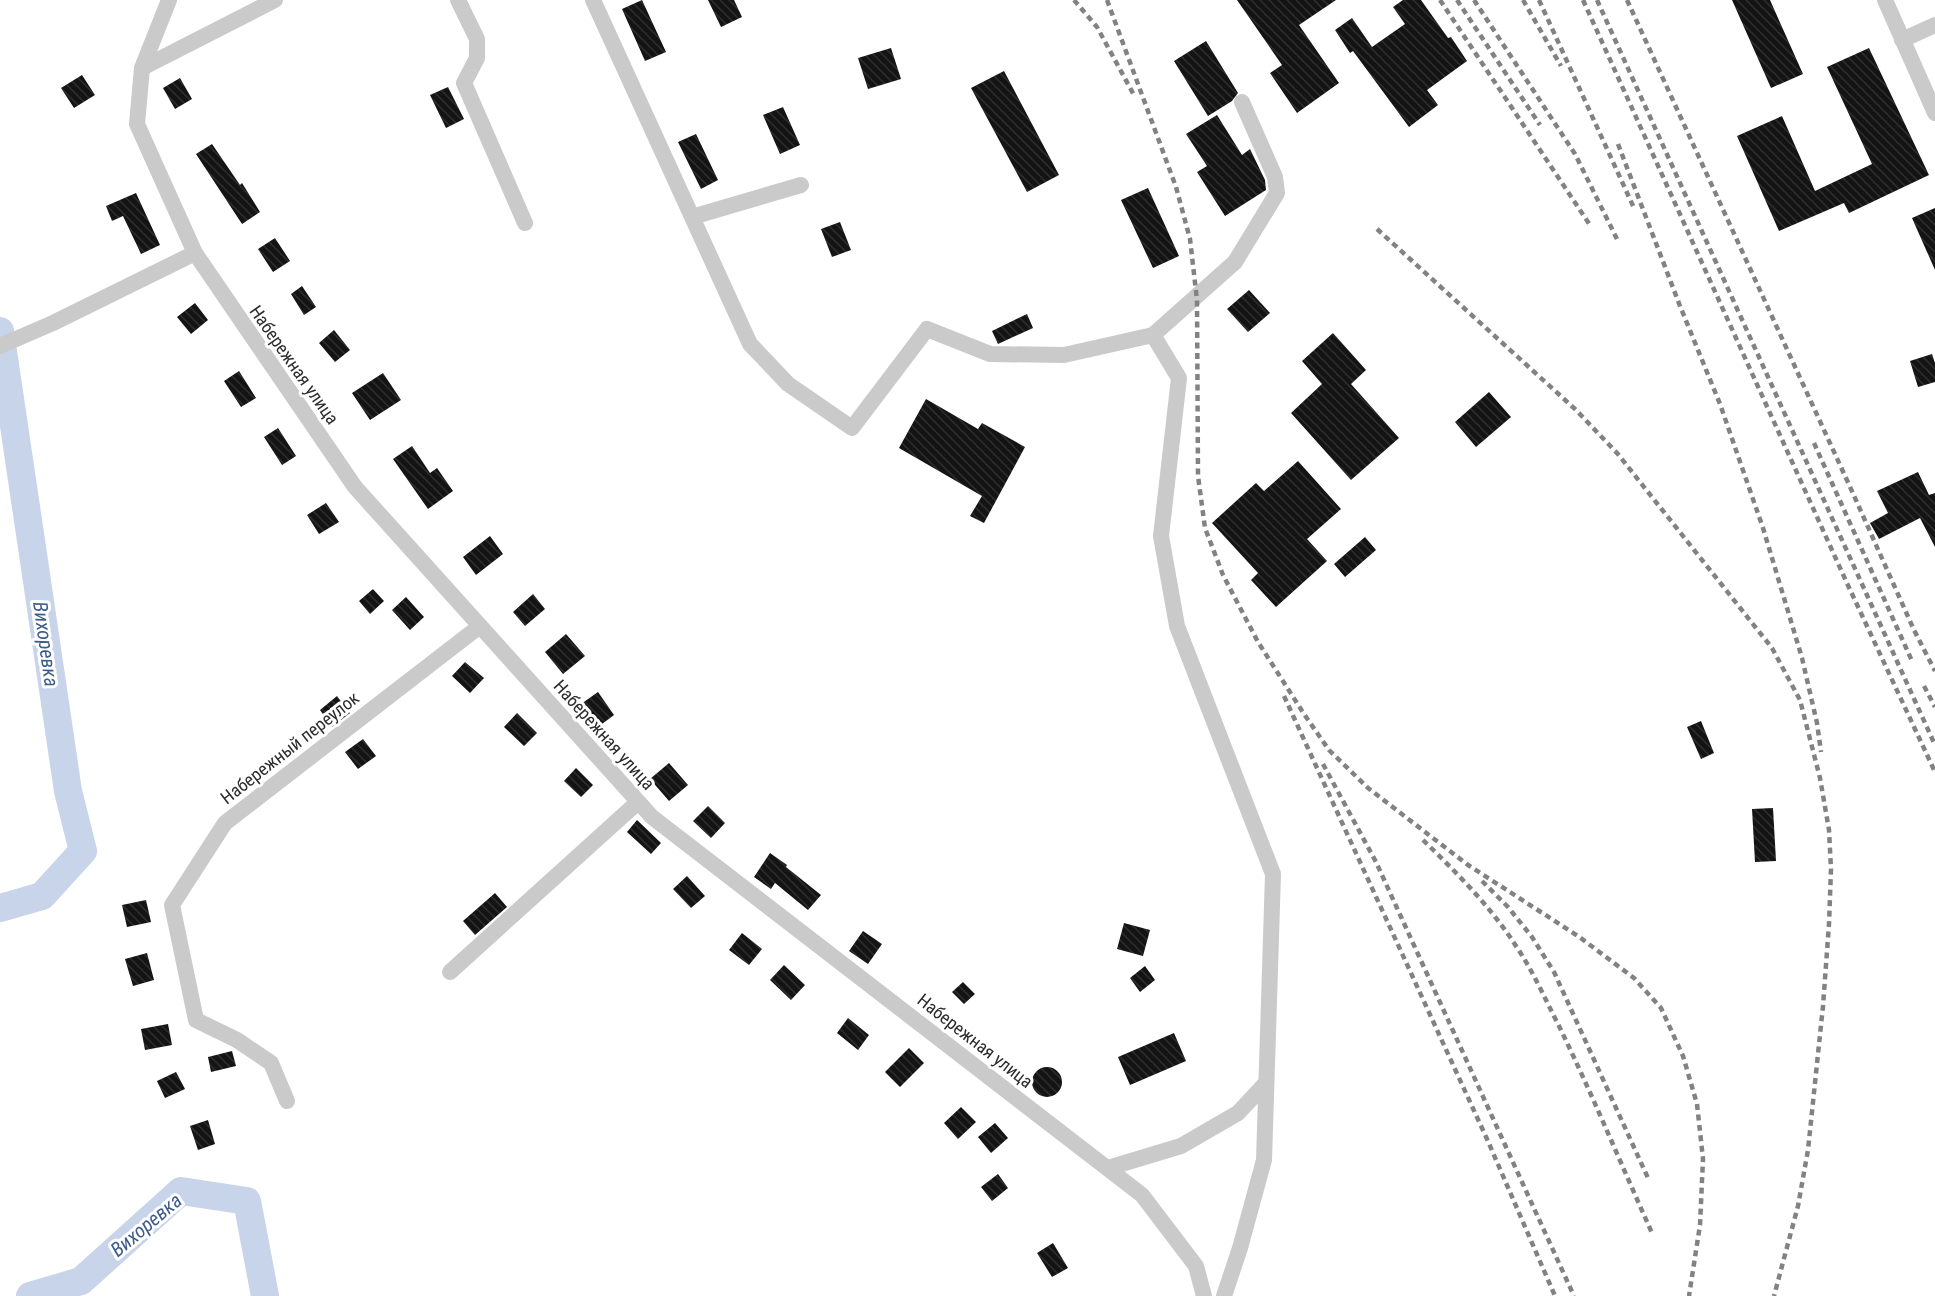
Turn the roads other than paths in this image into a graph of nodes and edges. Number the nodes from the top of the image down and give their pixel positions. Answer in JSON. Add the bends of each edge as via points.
{"nodes":[{"id":1,"x":169,"y":0,"type":"edge"},
{"id":2,"x":275,"y":0,"type":"edge"},
{"id":3,"x":458,"y":0,"type":"edge"},
{"id":4,"x":593,"y":0,"type":"edge"},
{"id":5,"x":1885,"y":0,"type":"edge"},
{"id":6,"x":1935,"y":25,"type":"edge"},
{"id":7,"x":1902,"y":40,"type":"junction"},
{"id":8,"x":142,"y":68,"type":"junction"},
{"id":9,"x":1242,"y":102,"type":"dead end"},
{"id":10,"x":1935,"y":113,"type":"edge"},
{"id":11,"x":801,"y":185,"type":"dead end"},
{"id":12,"x":692,"y":217,"type":"junction"},
{"id":13,"x":525,"y":223,"type":"dead end"},
{"id":14,"x":195,"y":253,"type":"junction"},
{"id":15,"x":1153,"y":335,"type":"junction"},
{"id":16,"x":0,"y":346,"type":"edge"},
{"id":17,"x":480,"y":626,"type":"junction"},
{"id":18,"x":638,"y":802,"type":"junction"},
{"id":19,"x":450,"y":972,"type":"dead end"},
{"id":20,"x":1265,"y":1084,"type":"junction"},
{"id":21,"x":287,"y":1101,"type":"dead end"},
{"id":22,"x":1108,"y":1168,"type":"junction"},
{"id":23,"x":1204,"y":1296,"type":"edge"},
{"id":24,"x":1224,"y":1296,"type":"edge"}],
"edges":[{"from":1,"to":8,"type":"street","name":"Набережная улица"},
{"from":2,"to":8,"type":"street"},
{"from":3,"to":13,"type":"street","via":[[477,39],[477,58],[464,83]]},
{"from":4,"to":12,"type":"street"},
{"from":5,"to":7,"type":"street"},
{"from":6,"to":7,"type":"street"},
{"from":7,"to":10,"type":"street"},
{"from":8,"to":14,"type":"street","name":"Набережная улица","via":[[137,124]]},
{"from":9,"to":15,"type":"street","via":[[1275,177],[1278,193],[1235,262]]},
{"from":11,"to":12,"type":"street"},
{"from":12,"to":15,"type":"street","via":[[750,344],[788,384],[852,428],[927,329],[990,354],[1064,355]]},
{"from":14,"to":16,"type":"street"},
{"from":14,"to":17,"type":"street","name":"Набережная улица","via":[[355,487]]},
{"from":15,"to":20,"type":"street","via":[[1179,378],[1161,536],[1177,626],[1273,874]]},
{"from":17,"to":18,"type":"street","name":"Набережная улица"},
{"from":17,"to":21,"type":"street","name":"Набережный переулок","via":[[225,823],[172,905],[196,1020],[237,1040],[271,1063]]},
{"from":18,"to":19,"type":"street"},
{"from":18,"to":22,"type":"street","name":"Набережная улица","via":[[652,817]]},
{"from":20,"to":22,"type":"street","via":[[1238,1113],[1181,1146]]},
{"from":20,"to":24,"type":"street","via":[[1264,1160]]},
{"from":22,"to":23,"type":"street","name":"Набережная улица","via":[[1142,1195],[1196,1266]]}]}
